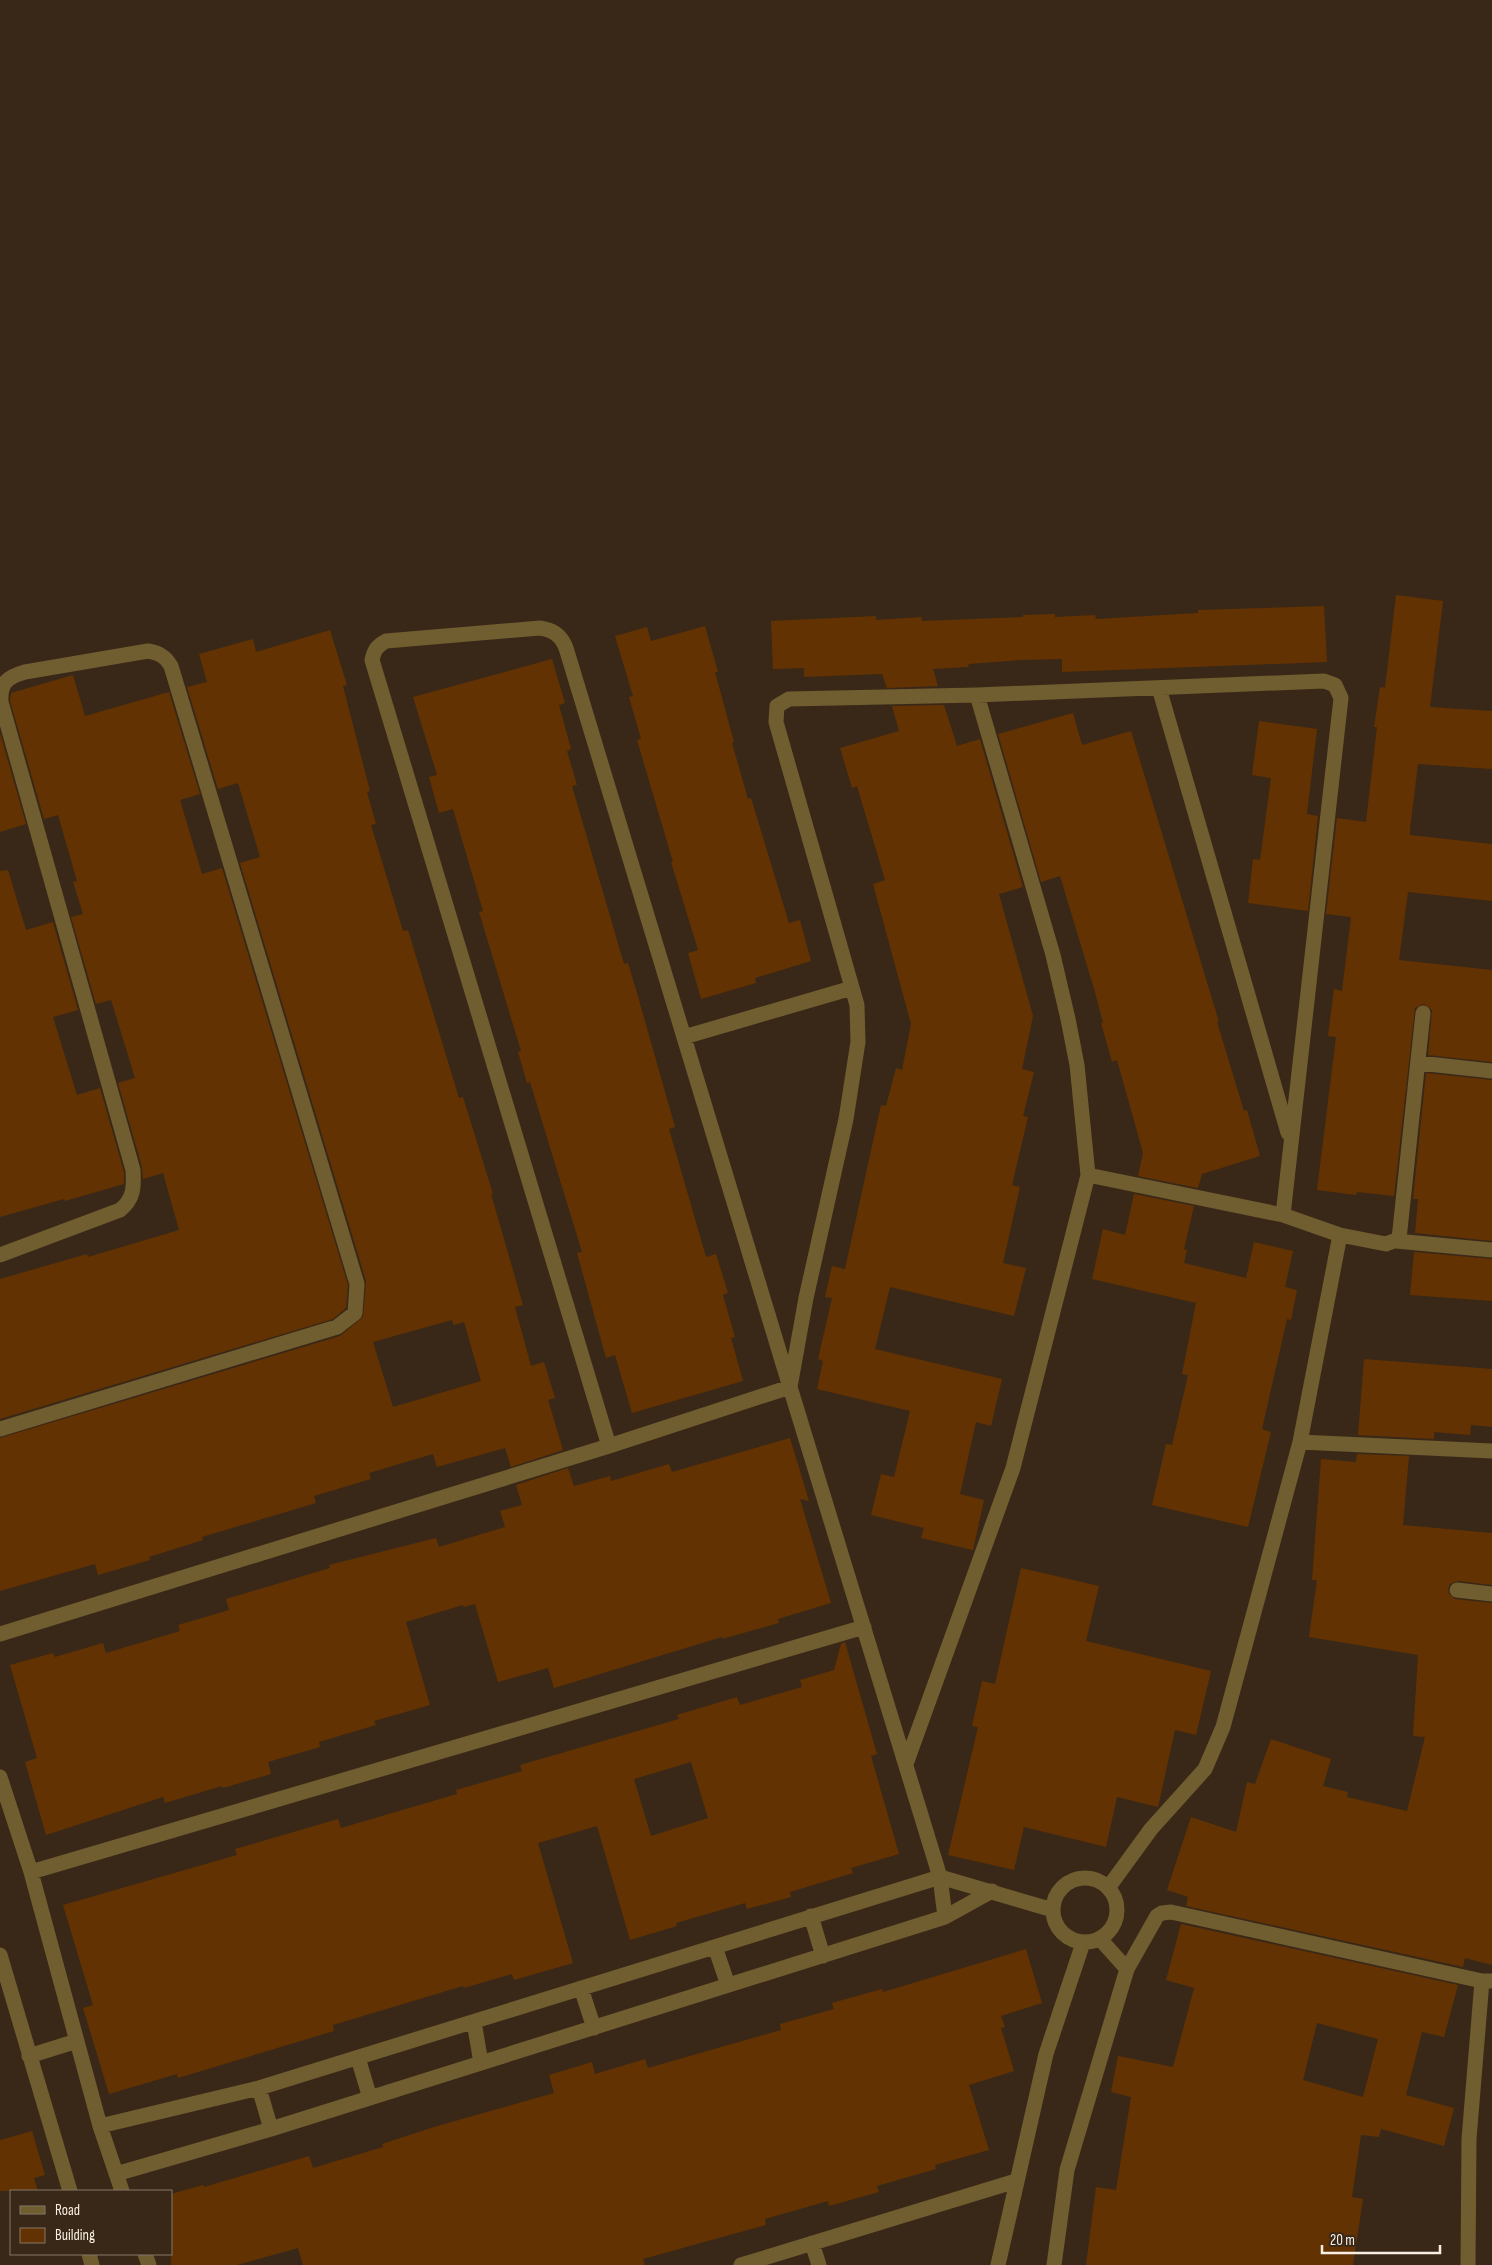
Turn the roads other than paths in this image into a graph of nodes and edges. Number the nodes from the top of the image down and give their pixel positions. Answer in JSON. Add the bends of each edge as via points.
{"nodes":[{"id":1,"x":1159,"y":688,"type":"junction"},
{"id":2,"x":977,"y":695,"type":"junction"},
{"id":3,"x":852,"y":988,"type":"junction"},
{"id":4,"x":1423,"y":1013,"type":"dead end"},
{"id":5,"x":684,"y":1037,"type":"junction"},
{"id":6,"x":1419,"y":1063,"type":"junction"},
{"id":7,"x":1492,"y":1072,"type":"edge"},
{"id":8,"x":1290,"y":1139,"type":"junction"},
{"id":9,"x":1088,"y":1174,"type":"junction"},
{"id":10,"x":1283,"y":1215,"type":"junction"},
{"id":11,"x":1340,"y":1235,"type":"junction"},
{"id":12,"x":1396,"y":1242,"type":"junction"},
{"id":13,"x":1492,"y":1250,"type":"edge"},
{"id":14,"x":0,"y":1255,"type":"edge"},
{"id":15,"x":790,"y":1387,"type":"junction"},
{"id":16,"x":0,"y":1429,"type":"edge"},
{"id":17,"x":1300,"y":1442,"type":"junction"},
{"id":18,"x":609,"y":1446,"type":"junction"},
{"id":19,"x":1492,"y":1451,"type":"edge"},
{"id":20,"x":1457,"y":1590,"type":"dead end"},
{"id":21,"x":1492,"y":1594,"type":"edge"},
{"id":22,"x":864,"y":1627,"type":"junction"},
{"id":23,"x":0,"y":1634,"type":"edge"},
{"id":24,"x":906,"y":1764,"type":"junction"},
{"id":25,"x":0,"y":1776,"type":"edge"},
{"id":26,"x":31,"y":1872,"type":"junction"},
{"id":27,"x":940,"y":1877,"type":"junction"},
{"id":28,"x":1108,"y":1888,"type":"junction"},
{"id":29,"x":992,"y":1891,"type":"junction"},
{"id":30,"x":1053,"y":1910,"type":"junction"},
{"id":31,"x":811,"y":1916,"type":"junction"},
{"id":32,"x":945,"y":1917,"type":"junction"},
{"id":33,"x":1100,"y":1939,"type":"junction"},
{"id":34,"x":1083,"y":1943,"type":"junction"},
{"id":35,"x":715,"y":1947,"type":"junction"},
{"id":36,"x":0,"y":1955,"type":"edge"},
{"id":37,"x":823,"y":1956,"type":"junction"},
{"id":38,"x":1127,"y":1969,"type":"junction"},
{"id":39,"x":1487,"y":1981,"type":"edge"},
{"id":40,"x":728,"y":1986,"type":"junction"},
{"id":41,"x":581,"y":1988,"type":"junction"},
{"id":42,"x":474,"y":2022,"type":"junction"},
{"id":43,"x":594,"y":2028,"type":"junction"},
{"id":44,"x":77,"y":2041,"type":"junction"},
{"id":45,"x":29,"y":2056,"type":"junction"},
{"id":46,"x":358,"y":2058,"type":"junction"},
{"id":47,"x":482,"y":2063,"type":"junction"},
{"id":48,"x":259,"y":2088,"type":"junction"},
{"id":49,"x":370,"y":2098,"type":"junction"},
{"id":50,"x":100,"y":2126,"type":"junction"},
{"id":51,"x":271,"y":2130,"type":"junction"},
{"id":52,"x":116,"y":2174,"type":"junction"},
{"id":53,"x":1016,"y":2181,"type":"junction"},
{"id":54,"x":70,"y":2190,"type":"edge"},
{"id":55,"x":122,"y":2190,"type":"edge"},
{"id":56,"x":812,"y":2243,"type":"junction"},
{"id":57,"x":741,"y":2265,"type":"edge"},
{"id":58,"x":819,"y":2265,"type":"edge"},
{"id":59,"x":998,"y":2265,"type":"edge"},
{"id":60,"x":1054,"y":2265,"type":"edge"},
{"id":61,"x":1468,"y":2265,"type":"edge"}],
"edges":[{"from":1,"to":2,"type":"street"},
{"from":1,"to":8,"type":"street"},
{"from":1,"to":8,"type":"street","via":[[1324,681],[1335,685],[1341,698]]},
{"from":2,"to":3,"type":"street","via":[[789,698],[777,706],[776,722]]},
{"from":2,"to":9,"type":"street","via":[[1053,955],[1068,1019],[1077,1065]]},
{"from":3,"to":5,"type":"street"},
{"from":3,"to":15,"type":"street","via":[[858,1005],[858,1042],[846,1119]]},
{"from":4,"to":6,"type":"street"},
{"from":5,"to":15,"type":"street"},
{"from":5,"to":18,"type":"street","via":[[562,639],[540,628],[379,645],[374,651],[373,668]]},
{"from":6,"to":7,"type":"street"},
{"from":6,"to":12,"type":"street","via":[[1400,1234]]},
{"from":8,"to":10,"type":"street"},
{"from":9,"to":10,"type":"street"},
{"from":9,"to":24,"type":"street","via":[[1014,1468]]},
{"from":10,"to":11,"type":"street"},
{"from":11,"to":12,"type":"street","via":[[1386,1244]]},
{"from":11,"to":17,"type":"street"},
{"from":12,"to":13,"type":"street"},
{"from":14,"to":16,"type":"street","via":[[120,1210],[133,1194],[134,1182],[1,702],[2,686],[8,678],[25,672],[148,651],[156,653],[171,666],[358,1284],[355,1312],[337,1327]]},
{"from":15,"to":18,"type":"street"},
{"from":15,"to":22,"type":"street"},
{"from":17,"to":19,"type":"street"},
{"from":17,"to":28,"type":"street","via":[[1215,1749],[1205,1769],[1150,1830]]},
{"from":18,"to":23,"type":"street"},
{"from":20,"to":21,"type":"street"},
{"from":22,"to":24,"type":"street"},
{"from":22,"to":26,"type":"street"},
{"from":24,"to":27,"type":"street"},
{"from":25,"to":26,"type":"street"},
{"from":26,"to":44,"type":"street"},
{"from":27,"to":29,"type":"street"},
{"from":27,"to":31,"type":"street"},
{"from":27,"to":32,"type":"street"},
{"from":28,"to":30,"type":"street","via":[[1099,1881],[1086,1878],[1073,1880],[1062,1886],[1055,1897]]},
{"from":28,"to":33,"type":"street","via":[[1117,1912],[1112,1928]]},
{"from":29,"to":30,"type":"street"},
{"from":29,"to":32,"type":"street"},
{"from":30,"to":34,"type":"street","via":[[1056,1926],[1068,1938]]},
{"from":31,"to":35,"type":"street"},
{"from":31,"to":37,"type":"street"},
{"from":32,"to":37,"type":"street"},
{"from":33,"to":34,"type":"street"},
{"from":33,"to":38,"type":"street"},
{"from":34,"to":53,"type":"street","via":[[1046,2054]]},
{"from":35,"to":40,"type":"street"},
{"from":35,"to":41,"type":"street"},
{"from":36,"to":45,"type":"street"},
{"from":37,"to":40,"type":"street"},
{"from":38,"to":39,"type":"street","via":[[1156,1916],[1171,1912]]},
{"from":38,"to":60,"type":"street","via":[[1067,2170]]},
{"from":39,"to":61,"type":"street","via":[[1469,2139]]},
{"from":40,"to":43,"type":"street"},
{"from":41,"to":42,"type":"street"},
{"from":41,"to":43,"type":"street"},
{"from":42,"to":46,"type":"street"},
{"from":42,"to":47,"type":"street"},
{"from":43,"to":47,"type":"street"},
{"from":44,"to":45,"type":"street"},
{"from":44,"to":50,"type":"street"},
{"from":45,"to":54,"type":"street"},
{"from":46,"to":48,"type":"street"},
{"from":46,"to":49,"type":"street"},
{"from":47,"to":49,"type":"street"},
{"from":48,"to":50,"type":"street"},
{"from":48,"to":51,"type":"street"},
{"from":49,"to":51,"type":"street"},
{"from":50,"to":52,"type":"street"},
{"from":51,"to":52,"type":"street"},
{"from":52,"to":55,"type":"street"},
{"from":53,"to":56,"type":"street"},
{"from":53,"to":59,"type":"street"},
{"from":56,"to":57,"type":"street"},
{"from":56,"to":58,"type":"street"}]}
